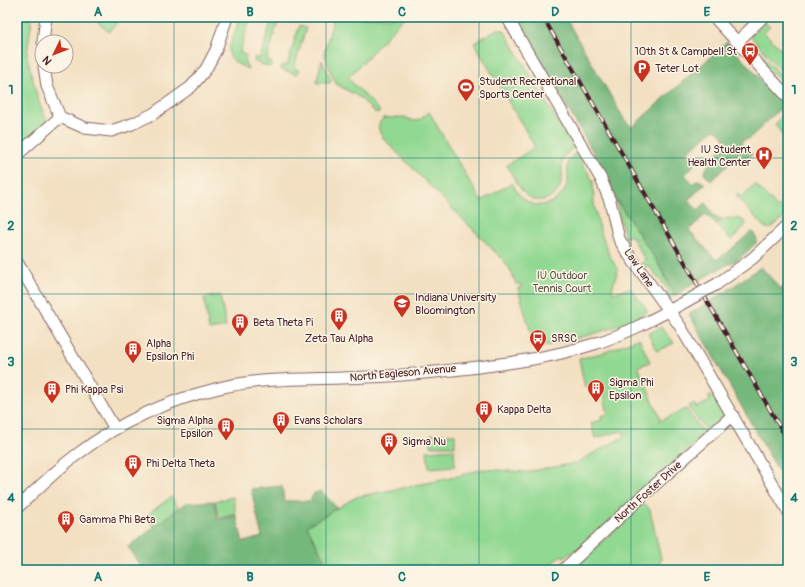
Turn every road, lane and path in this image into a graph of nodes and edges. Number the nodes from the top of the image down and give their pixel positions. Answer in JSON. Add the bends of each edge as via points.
{"nodes":[{"id":1,"x":46,"y":17,"type":"edge"},
{"id":2,"x":227,"y":17,"type":"edge"},
{"id":3,"x":507,"y":17,"type":"edge"},
{"id":4,"x":714,"y":17,"type":"edge"},
{"id":5,"x":763,"y":17,"type":"edge"},
{"id":6,"x":44,"y":34,"type":"edge"},
{"id":7,"x":737,"y":42,"type":"junction"},
{"id":8,"x":45,"y":74,"type":"edge"},
{"id":9,"x":788,"y":97,"type":"edge"},
{"id":10,"x":60,"y":117,"type":"junction"},
{"id":11,"x":17,"y":155,"type":"edge"},
{"id":12,"x":788,"y":225,"type":"edge"},
{"id":13,"x":17,"y":262,"type":"edge"},
{"id":14,"x":669,"y":311,"type":"junction"},
{"id":15,"x":733,"y":416,"type":"junction"},
{"id":16,"x":115,"y":429,"type":"junction"},
{"id":17,"x":17,"y":508,"type":"edge"},
{"id":18,"x":788,"y":511,"type":"edge"},
{"id":19,"x":563,"y":570,"type":"edge"}],
"edges":[{"from":1,"to":6,"type":"street"},
{"from":2,"to":10,"type":"street","via":[[216,50],[206,69],[191,87],[153,114],[111,131],[85,128]]},
{"from":3,"to":14,"type":"street","name":"Law Lane","via":[[601,180],[626,250]]},
{"from":4,"to":7,"type":"street"},
{"from":5,"to":7,"type":"street"},
{"from":7,"to":9,"type":"street"},
{"from":8,"to":10,"type":"street","via":[[47,86]]},
{"from":10,"to":11,"type":"street"},
{"from":12,"to":14,"type":"street","name":"North Eagleson Avenue","bridge":true,"via":[[727,278]]},
{"from":13,"to":16,"type":"street"},
{"from":14,"to":15,"type":"street","name":"Law Lane"},
{"from":14,"to":16,"type":"street","name":"North Eagleson Avenue","via":[[595,344],[530,359],[367,377],[261,381],[216,389],[162,406]]},
{"from":15,"to":18,"type":"street","name":"Law Lane"},
{"from":15,"to":19,"type":"street","name":"North Foster Drive"},
{"from":16,"to":17,"type":"street","name":"North Eagleson Avenue","via":[[78,453]]}]}
